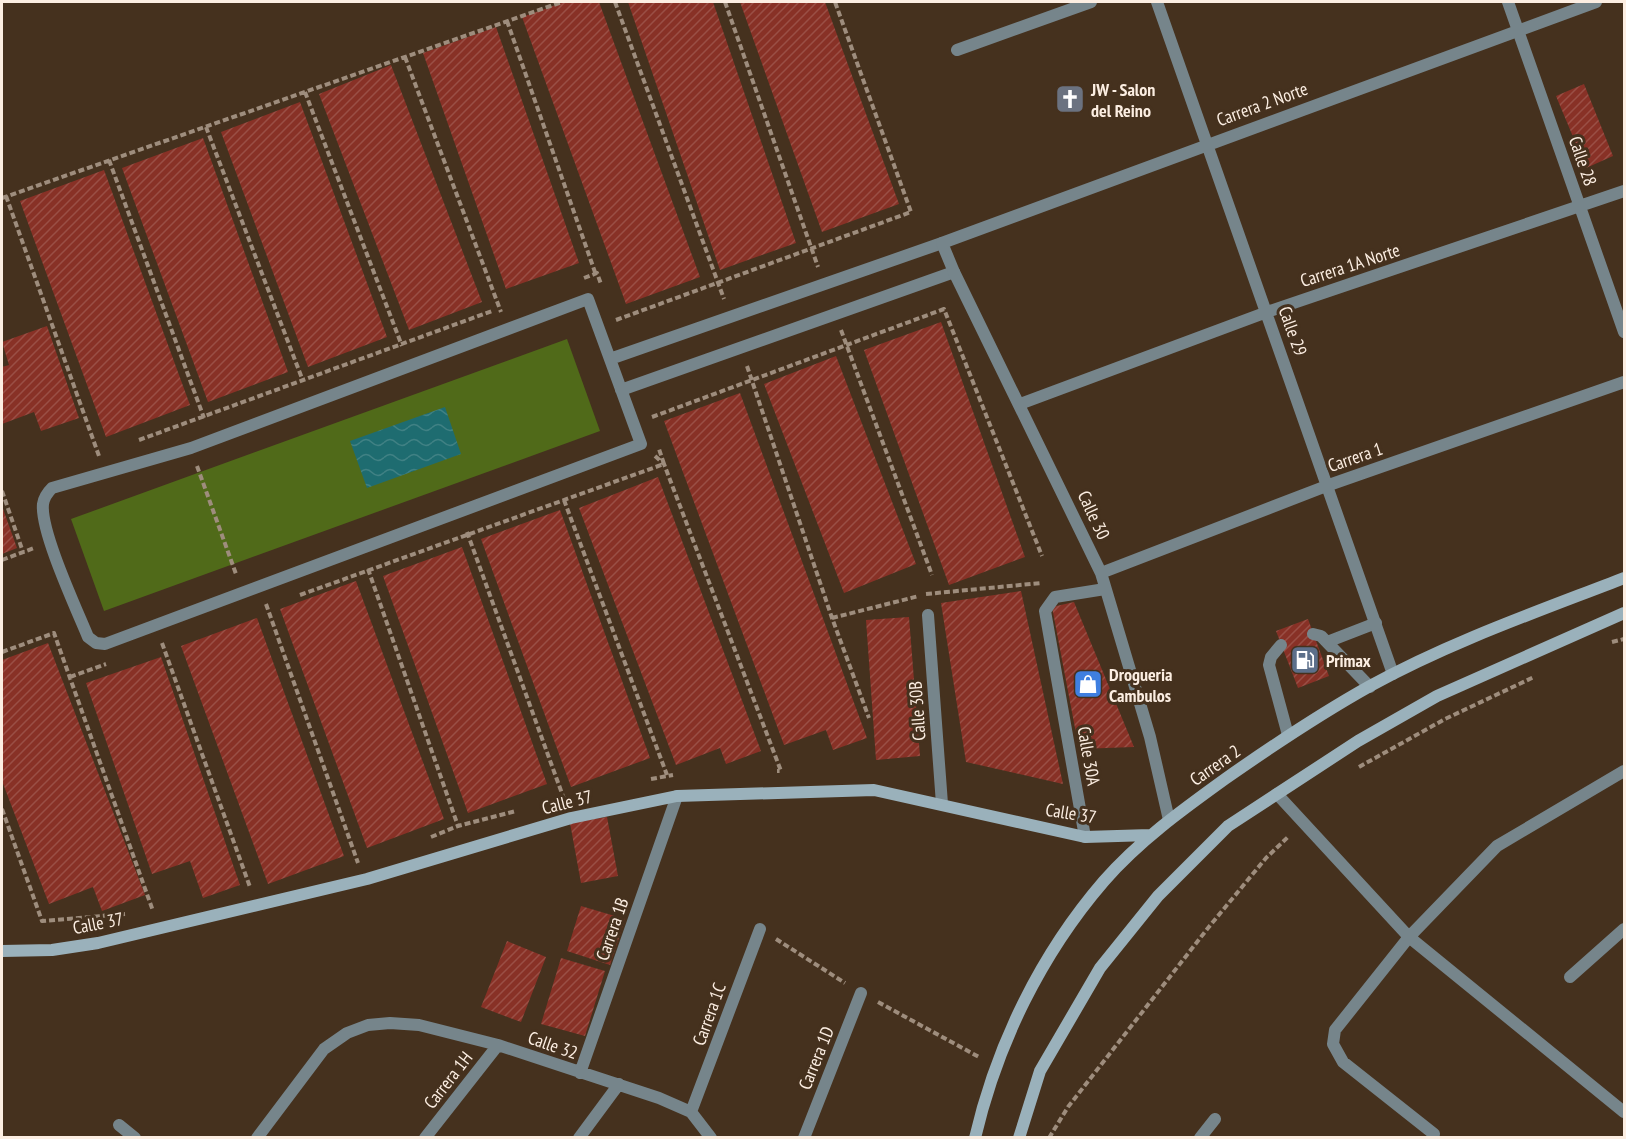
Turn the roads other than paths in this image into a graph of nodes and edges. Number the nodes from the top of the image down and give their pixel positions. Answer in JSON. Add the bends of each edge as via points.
{"nodes":[{"id":1,"x":1092,"y":2,"type":"edge"},
{"id":2,"x":1156,"y":2,"type":"edge"},
{"id":3,"x":1508,"y":2,"type":"edge"},
{"id":4,"x":1596,"y":2,"type":"edge"},
{"id":5,"x":1517,"y":28,"type":"junction"},
{"id":6,"x":957,"y":50,"type":"dead end"},
{"id":7,"x":1207,"y":143,"type":"junction"},
{"id":8,"x":1624,"y":191,"type":"edge"},
{"id":9,"x":1580,"y":207,"type":"junction"},
{"id":10,"x":942,"y":243,"type":"junction"},
{"id":11,"x":954,"y":272,"type":"junction"},
{"id":12,"x":1267,"y":312,"type":"junction"},
{"id":13,"x":1624,"y":332,"type":"edge"},
{"id":14,"x":610,"y":359,"type":"junction"},
{"id":15,"x":1624,"y":382,"type":"edge"},
{"id":16,"x":621,"y":390,"type":"junction"},
{"id":17,"x":1020,"y":404,"type":"junction"},
{"id":18,"x":1329,"y":485,"type":"junction"},
{"id":19,"x":1101,"y":573,"type":"junction"},
{"id":20,"x":1624,"y":578,"type":"edge"},
{"id":21,"x":1105,"y":589,"type":"junction"},
{"id":22,"x":1624,"y":613,"type":"edge"},
{"id":23,"x":928,"y":615,"type":"dead end"},
{"id":24,"x":1376,"y":623,"type":"junction"},
{"id":25,"x":1313,"y":634,"type":"dead end"},
{"id":26,"x":1327,"y":642,"type":"junction"},
{"id":27,"x":1281,"y":645,"type":"dead end"},
{"id":28,"x":1393,"y":674,"type":"junction"},
{"id":29,"x":1370,"y":687,"type":"junction"},
{"id":30,"x":1288,"y":735,"type":"junction"},
{"id":31,"x":1624,"y":771,"type":"edge"},
{"id":32,"x":1277,"y":794,"type":"junction"},
{"id":33,"x":677,"y":796,"type":"junction"},
{"id":34,"x":942,"y":804,"type":"junction"},
{"id":35,"x":1169,"y":819,"type":"junction"},
{"id":36,"x":1150,"y":835,"type":"junction"},
{"id":37,"x":1085,"y":837,"type":"junction"},
{"id":38,"x":760,"y":929,"type":"dead end"},
{"id":39,"x":1624,"y":929,"type":"edge"},
{"id":40,"x":1409,"y":937,"type":"junction"},
{"id":41,"x":2,"y":951,"type":"edge"},
{"id":42,"x":1570,"y":977,"type":"dead end"},
{"id":43,"x":861,"y":993,"type":"dead end"},
{"id":44,"x":498,"y":1045,"type":"junction"},
{"id":45,"x":580,"y":1073,"type":"junction"},
{"id":46,"x":619,"y":1084,"type":"junction"},
{"id":47,"x":691,"y":1112,"type":"junction"},
{"id":48,"x":1624,"y":1112,"type":"edge"},
{"id":49,"x":1215,"y":1119,"type":"dead end"},
{"id":50,"x":119,"y":1125,"type":"dead end"},
{"id":51,"x":1434,"y":1134,"type":"dead end"},
{"id":52,"x":135,"y":1137,"type":"edge"},
{"id":53,"x":257,"y":1137,"type":"edge"},
{"id":54,"x":425,"y":1137,"type":"edge"},
{"id":55,"x":579,"y":1137,"type":"edge"},
{"id":56,"x":711,"y":1137,"type":"edge"},
{"id":57,"x":804,"y":1137,"type":"edge"},
{"id":58,"x":975,"y":1137,"type":"edge"},
{"id":59,"x":1019,"y":1137,"type":"edge"},
{"id":60,"x":1200,"y":1137,"type":"edge"}],
"edges":[{"from":1,"to":6,"type":"street"},
{"from":2,"to":7,"type":"street","name":"Calle 29"},
{"from":3,"to":5,"type":"street","name":"Calle 28"},
{"from":4,"to":5,"type":"street","name":"Carrera 2 Norte"},
{"from":5,"to":7,"type":"street","name":"Carrera 2 Norte"},
{"from":5,"to":9,"type":"street","name":"Calle 28"},
{"from":7,"to":10,"type":"street","name":"Carrera 2 Norte"},
{"from":7,"to":12,"type":"street","name":"Calle 29"},
{"from":8,"to":9,"type":"street","name":"Carrera 1A Norte"},
{"from":9,"to":12,"type":"street","name":"Carrera 1A Norte"},
{"from":9,"to":13,"type":"street","name":"Calle 28"},
{"from":10,"to":11,"type":"street","name":"Calle 30"},
{"from":10,"to":14,"type":"street","name":"Carrera 2 Norte"},
{"from":11,"to":16,"type":"street"},
{"from":11,"to":17,"type":"street","name":"Calle 30"},
{"from":12,"to":17,"type":"street","name":"Carrera 1A Norte"},
{"from":12,"to":18,"type":"street","name":"Calle 29"},
{"from":14,"to":16,"type":"street"},
{"from":14,"to":16,"type":"street","via":[[588,299],[191,448],[63,484],[46,493],[43,512],[65,584],[88,637],[105,644],[641,444]]},
{"from":15,"to":18,"type":"street","name":"Carrera 1"},
{"from":17,"to":19,"type":"street","name":"Calle 30"},
{"from":18,"to":19,"type":"street","name":"Carrera 1"},
{"from":18,"to":24,"type":"street","name":"Calle 29"},
{"from":19,"to":21,"type":"street","name":"Calle 30"},
{"from":20,"to":28,"type":"main road","name":"Carrera 2"},
{"from":21,"to":35,"type":"street","name":"Calle 30","via":[[1150,736]]},
{"from":21,"to":37,"type":"street","name":"Calle 30A","via":[[1055,597],[1045,610]]},
{"from":22,"to":32,"type":"main road","via":[[1437,696]]},
{"from":23,"to":34,"type":"street","name":"Calle 30B"},
{"from":24,"to":26,"type":"street"},
{"from":24,"to":28,"type":"street","name":"Calle 29"},
{"from":25,"to":26,"type":"street"},
{"from":26,"to":29,"type":"street"},
{"from":27,"to":30,"type":"street","via":[[1269,664]]},
{"from":28,"to":29,"type":"main road","name":"Carrera 2"},
{"from":29,"to":30,"type":"main road","name":"Carrera 2"},
{"from":30,"to":35,"type":"main road","name":"Carrera 2"},
{"from":31,"to":40,"type":"street","via":[[1497,846]]},
{"from":32,"to":40,"type":"street"},
{"from":32,"to":59,"type":"main road","via":[[1228,826],[1158,896],[1100,968],[1040,1071]]},
{"from":33,"to":34,"type":"main road","name":"Calle 37","via":[[874,790]]},
{"from":33,"to":41,"type":"main road","name":"Calle 37","via":[[571,818],[367,879],[98,943],[52,950]]},
{"from":33,"to":45,"type":"street","name":"Carrera 1B"},
{"from":34,"to":37,"type":"main road","name":"Calle 37"},
{"from":35,"to":36,"type":"main road","name":"Carrera 2"},
{"from":36,"to":37,"type":"main road","name":"Calle 37"},
{"from":36,"to":58,"type":"main road","name":"Carrera 2","via":[[1105,880],[1068,926],[1037,976],[996,1066]]},
{"from":38,"to":47,"type":"street","name":"Carrera 1C"},
{"from":39,"to":42,"type":"street"},
{"from":40,"to":48,"type":"street"},
{"from":40,"to":51,"type":"street","via":[[1335,1030],[1333,1044],[1343,1062]]},
{"from":43,"to":57,"type":"street","name":"Carrera 1D"},
{"from":44,"to":45,"type":"street","name":"Calle 32"},
{"from":44,"to":53,"type":"street","name":"Calle 32","via":[[419,1025],[368,1025],[347,1033],[324,1049]]},
{"from":44,"to":54,"type":"street","name":"Carrera 1H"},
{"from":45,"to":46,"type":"street","name":"Calle 32"},
{"from":46,"to":47,"type":"street","name":"Calle 32"},
{"from":46,"to":55,"type":"street"},
{"from":47,"to":56,"type":"street"},
{"from":49,"to":60,"type":"street"},
{"from":50,"to":52,"type":"street"}]}
